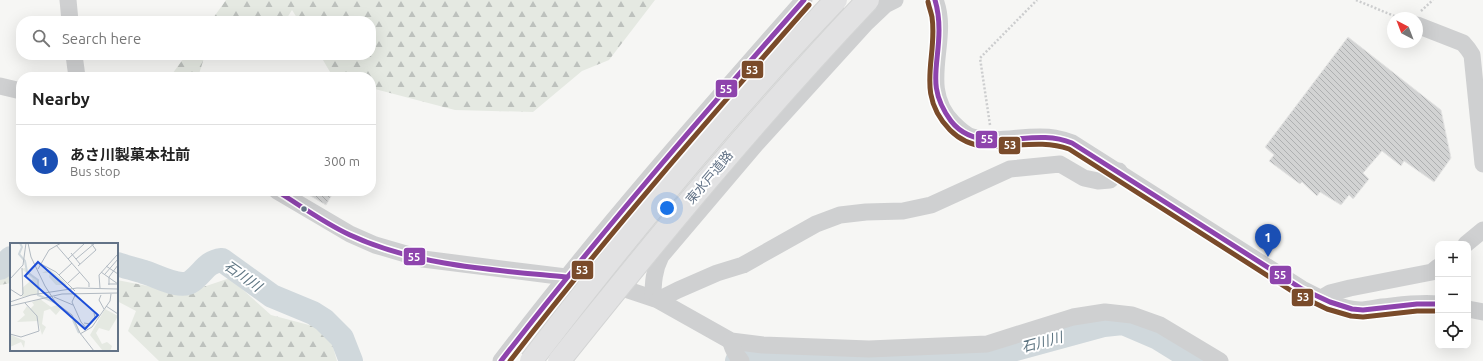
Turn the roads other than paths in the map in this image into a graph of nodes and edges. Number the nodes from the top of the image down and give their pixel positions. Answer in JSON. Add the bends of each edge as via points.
{"nodes":[{"id":1,"x":68,"y":0,"type":"edge"},
{"id":2,"x":804,"y":0,"type":"edge"},
{"id":3,"x":836,"y":0,"type":"edge"},
{"id":4,"x":868,"y":0,"type":"edge"},
{"id":5,"x":896,"y":0,"type":"edge"},
{"id":6,"x":935,"y":0,"type":"edge"},
{"id":7,"x":70,"y":16,"type":"edge"},
{"id":8,"x":1423,"y":22,"type":"edge"},
{"id":9,"x":75,"y":60,"type":"edge"},
{"id":10,"x":76,"y":72,"type":"edge"},
{"id":11,"x":0,"y":86,"type":"edge"},
{"id":12,"x":16,"y":90,"type":"edge"},
{"id":13,"x":1483,"y":164,"type":"edge"},
{"id":14,"x":1119,"y":171,"type":"junction"},
{"id":15,"x":285,"y":196,"type":"edge"},
{"id":16,"x":1483,"y":230,"type":"edge"},
{"id":17,"x":1470,"y":241,"type":"edge"},
{"id":18,"x":1435,"y":270,"type":"edge"},
{"id":19,"x":566,"y":277,"type":"junction"},
{"id":20,"x":656,"y":299,"type":"junction"},
{"id":21,"x":1320,"y":299,"type":"junction"},
{"id":22,"x":1435,"y":304,"type":"edge"},
{"id":23,"x":1471,"y":309,"type":"edge"},
{"id":24,"x":1483,"y":312,"type":"edge"},
{"id":25,"x":736,"y":352,"type":"edge"},
{"id":26,"x":501,"y":361,"type":"edge"},
{"id":27,"x":531,"y":361,"type":"edge"},
{"id":28,"x":560,"y":361,"type":"edge"},
{"id":29,"x":1220,"y":361,"type":"edge"}],
"edges":[{"from":1,"to":7,"type":"street"},
{"from":2,"to":19,"type":"street"},
{"from":3,"to":27,"type":"highway","name":"東水戸道路","bridge":true,"via":[[657,202]]},
{"from":4,"to":28,"type":"highway","name":"東水戸道路","bridge":true,"via":[[734,148]]},
{"from":5,"to":20,"type":"street","via":[[885,5],[866,23],[756,144],[661,256],[652,280]]},
{"from":6,"to":14,"type":"street","via":[[939,25],[935,85],[938,100],[946,116],[959,129],[971,137],[992,141],[1054,138],[1072,143]]},
{"from":8,"to":13,"type":"street","via":[[1463,43],[1472,55]]},
{"from":9,"to":10,"type":"street"},
{"from":11,"to":12,"type":"street"},
{"from":14,"to":20,"type":"street","via":[[1110,180],[1098,181],[1084,178],[1060,164],[1010,169],[931,205],[903,211],[840,215],[816,224],[743,265]]},
{"from":14,"to":21,"type":"street"},
{"from":15,"to":19,"type":"street","via":[[350,234],[402,254],[476,267]]},
{"from":16,"to":17,"type":"street"},
{"from":18,"to":21,"type":"street","via":[[1330,293]]},
{"from":19,"to":20,"type":"street","via":[[619,287]]},
{"from":19,"to":26,"type":"street"},
{"from":20,"to":25,"type":"street"},
{"from":21,"to":22,"type":"street","via":[[1360,310]]},
{"from":23,"to":24,"type":"street"},
{"from":25,"to":29,"type":"street","via":[[763,345],[870,349],[987,344],[1073,317],[1105,312],[1132,315],[1160,325]]}]}
